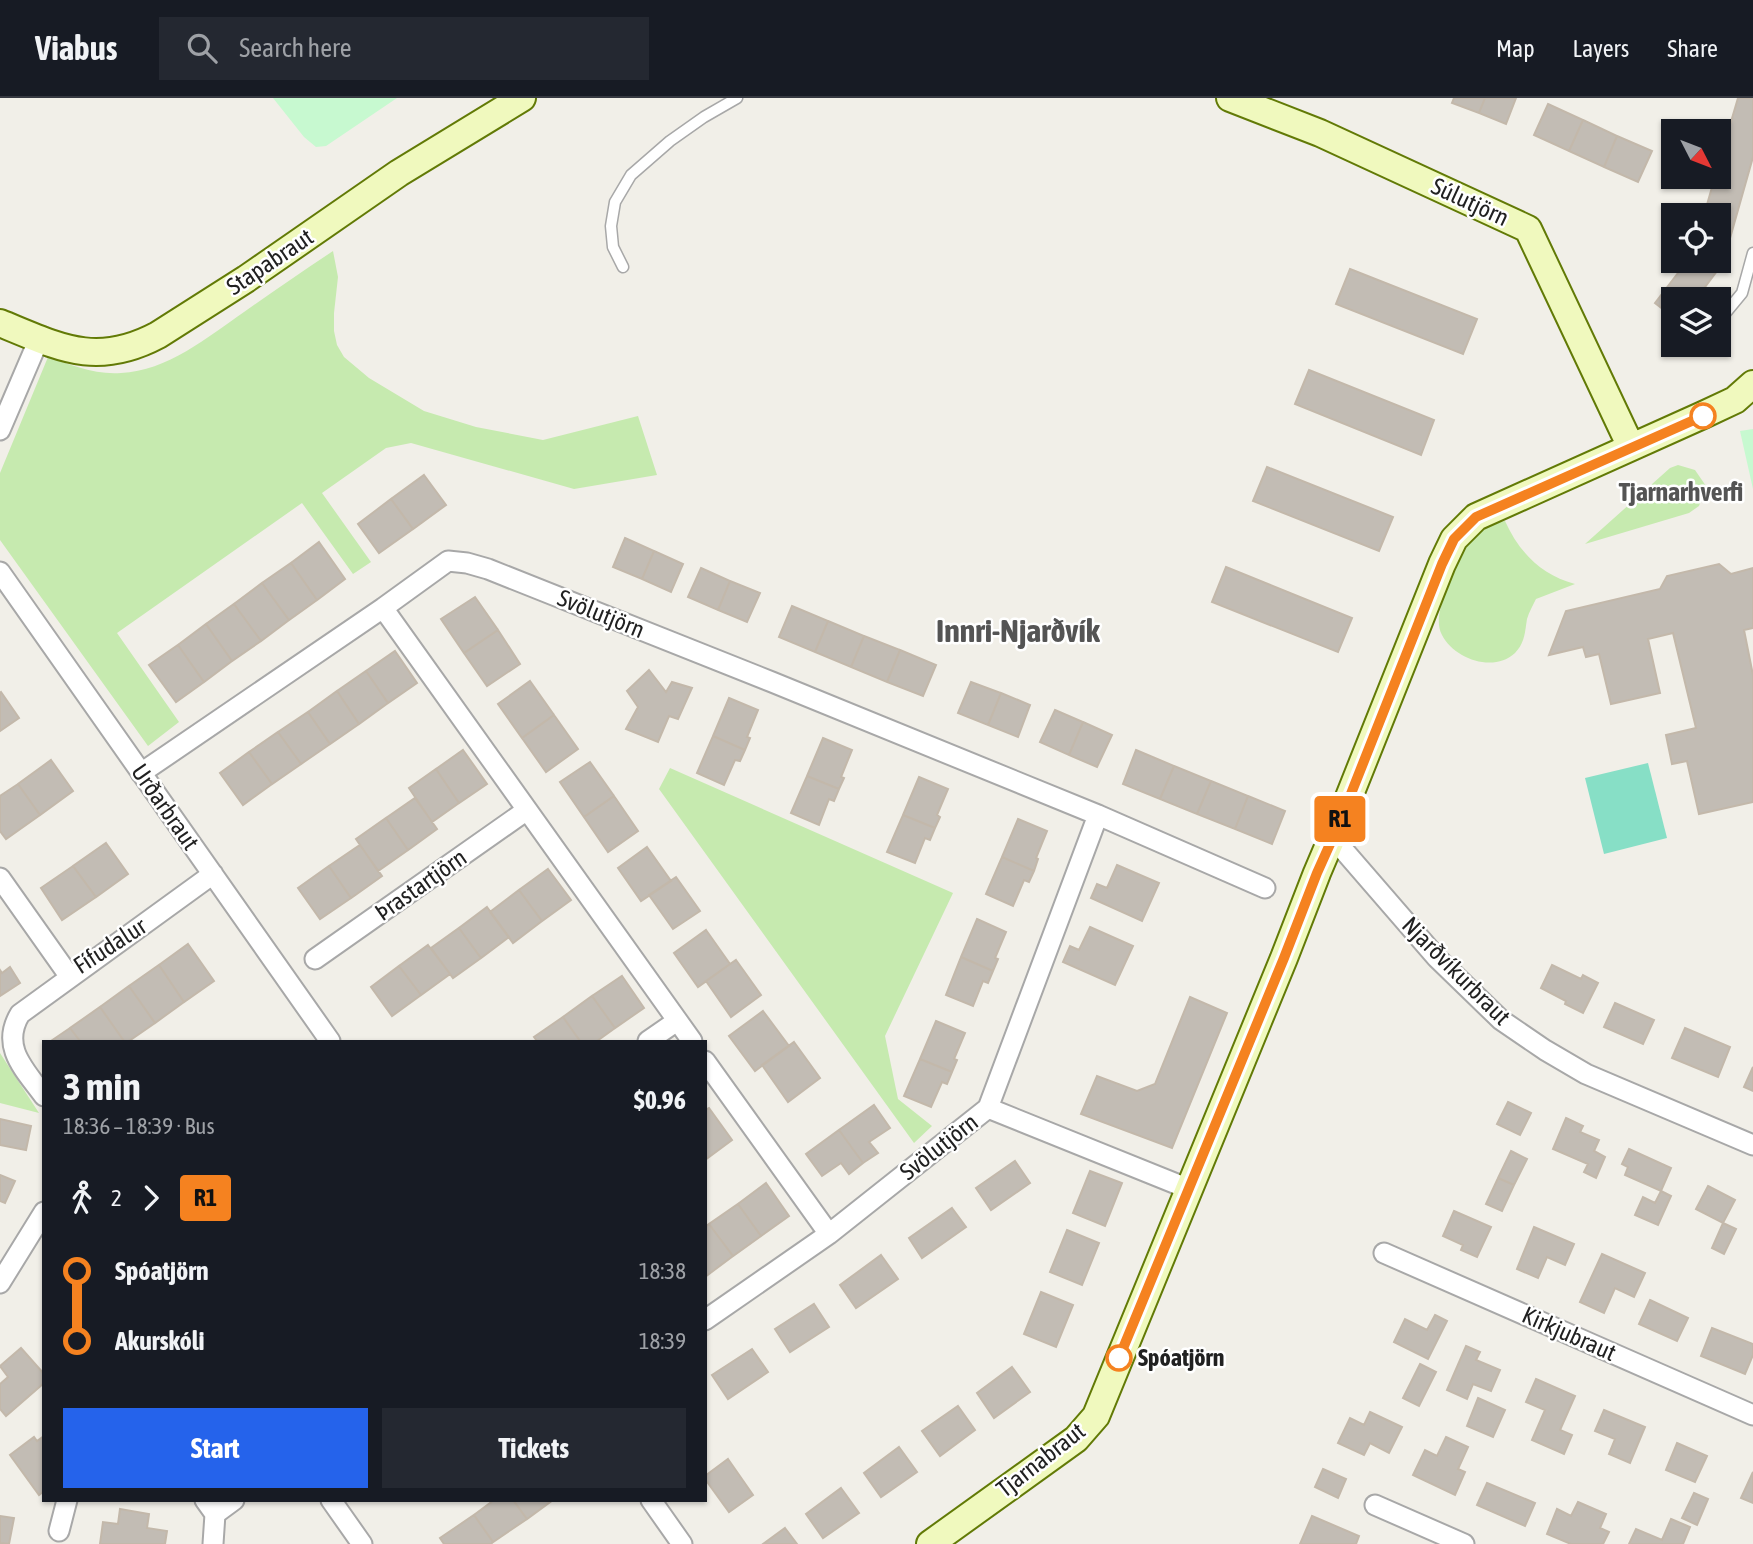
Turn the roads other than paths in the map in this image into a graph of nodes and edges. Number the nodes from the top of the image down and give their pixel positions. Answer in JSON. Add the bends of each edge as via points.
{"nodes":[{"id":1,"x":522,"y":98,"type":"edge"},
{"id":2,"x":737,"y":98,"type":"edge"},
{"id":3,"x":1230,"y":98,"type":"edge"},
{"id":4,"x":1753,"y":253,"type":"edge"},
{"id":5,"x":623,"y":267,"type":"dead end"},
{"id":6,"x":1731,"y":306,"type":"edge"},
{"id":7,"x":0,"y":323,"type":"edge"},
{"id":8,"x":39,"y":339,"type":"junction"},
{"id":9,"x":1753,"y":384,"type":"edge"},
{"id":10,"x":0,"y":429,"type":"edge"},
{"id":11,"x":1631,"y":447,"type":"junction"},
{"id":12,"x":0,"y":572,"type":"edge"},
{"id":13,"x":383,"y":608,"type":"junction"},
{"id":14,"x":141,"y":773,"type":"junction"},
{"id":15,"x":527,"y":810,"type":"junction"},
{"id":16,"x":1098,"y":815,"type":"junction"},
{"id":17,"x":1332,"y":840,"type":"junction"},
{"id":18,"x":213,"y":874,"type":"junction"},
{"id":19,"x":0,"y":878,"type":"edge"},
{"id":20,"x":1265,"y":888,"type":"dead end"},
{"id":21,"x":316,"y":960,"type":"dead end"},
{"id":22,"x":70,"y":977,"type":"junction"},
{"id":23,"x":677,"y":1021,"type":"junction"},
{"id":24,"x":329,"y":1040,"type":"edge"},
{"id":25,"x":649,"y":1040,"type":"edge"},
{"id":26,"x":691,"y":1040,"type":"edge"},
{"id":27,"x":707,"y":1063,"type":"edge"},
{"id":28,"x":42,"y":1093,"type":"edge"},
{"id":29,"x":988,"y":1108,"type":"junction"},
{"id":30,"x":1753,"y":1144,"type":"edge"},
{"id":31,"x":1189,"y":1189,"type":"junction"},
{"id":32,"x":42,"y":1215,"type":"edge"},
{"id":33,"x":829,"y":1234,"type":"junction"},
{"id":34,"x":1384,"y":1253,"type":"dead end"},
{"id":35,"x":0,"y":1283,"type":"edge"},
{"id":36,"x":707,"y":1319,"type":"edge"},
{"id":37,"x":1753,"y":1415,"type":"edge"},
{"id":38,"x":66,"y":1502,"type":"edge"},
{"id":39,"x":227,"y":1502,"type":"edge"},
{"id":40,"x":332,"y":1502,"type":"edge"},
{"id":41,"x":652,"y":1502,"type":"edge"},
{"id":42,"x":1375,"y":1505,"type":"dead end"},
{"id":43,"x":210,"y":1507,"type":"edge"},
{"id":44,"x":59,"y":1531,"type":"dead end"},
{"id":45,"x":213,"y":1544,"type":"edge"},
{"id":46,"x":362,"y":1544,"type":"edge"},
{"id":47,"x":682,"y":1544,"type":"edge"},
{"id":48,"x":930,"y":1544,"type":"edge"},
{"id":49,"x":1464,"y":1544,"type":"edge"}],
"edges":[{"from":1,"to":8,"type":"street","name":"Stapabraut","via":[[399,173],[246,279],[143,343],[94,353]]},
{"from":2,"to":5,"type":"lane","via":[[670,141],[631,174],[615,202],[611,226],[613,247]]},
{"from":3,"to":11,"type":"street","name":"Súlutjörn","via":[[1320,133],[1528,229]]},
{"from":4,"to":6,"type":"lane","via":[[1742,293]]},
{"from":7,"to":8,"type":"street","name":"Stapabraut"},
{"from":8,"to":10,"type":"street"},
{"from":9,"to":11,"type":"street","name":"Tjarnabraut","via":[[1735,400]]},
{"from":11,"to":17,"type":"street","name":"Tjarnabraut","via":[[1476,517],[1454,539]]},
{"from":12,"to":14,"type":"street","name":"Urðarbraut"},
{"from":13,"to":14,"type":"street","name":"Svölutjörn"},
{"from":13,"to":15,"type":"street"},
{"from":13,"to":16,"type":"street","name":"Svölutjörn","via":[[447,561],[488,569]]},
{"from":14,"to":18,"type":"street","name":"Urðarbraut"},
{"from":15,"to":21,"type":"street","name":"Þrastartjörn"},
{"from":15,"to":23,"type":"street"},
{"from":16,"to":20,"type":"street","name":"Svölutjörn"},
{"from":16,"to":29,"type":"street","name":"Svölutjörn"},
{"from":17,"to":30,"type":"street","name":"Njarðvíkurbraut","via":[[1437,958],[1501,1020],[1586,1074]]},
{"from":17,"to":31,"type":"street","name":"Tjarnabraut"},
{"from":18,"to":22,"type":"street","name":"Fífudalur"},
{"from":18,"to":24,"type":"street","name":"Urðarbraut"},
{"from":19,"to":22,"type":"street","name":"Fífudalur"},
{"from":22,"to":28,"type":"street","via":[[27,1008],[12,1029],[14,1054]]},
{"from":23,"to":25,"type":"street"},
{"from":23,"to":26,"type":"street"},
{"from":27,"to":33,"type":"street"},
{"from":29,"to":31,"type":"street"},
{"from":29,"to":33,"type":"street","name":"Svölutjörn"},
{"from":31,"to":48,"type":"street","name":"Tjarnabraut","via":[[1096,1416],[1076,1439]]},
{"from":32,"to":35,"type":"street"},
{"from":33,"to":36,"type":"street","name":"Svölutjörn"},
{"from":34,"to":37,"type":"street","name":"Kirkjubraut"},
{"from":38,"to":44,"type":"street"},
{"from":39,"to":43,"type":"street"},
{"from":40,"to":46,"type":"street"},
{"from":41,"to":47,"type":"street"},
{"from":42,"to":49,"type":"street"},
{"from":43,"to":45,"type":"street"}]}
